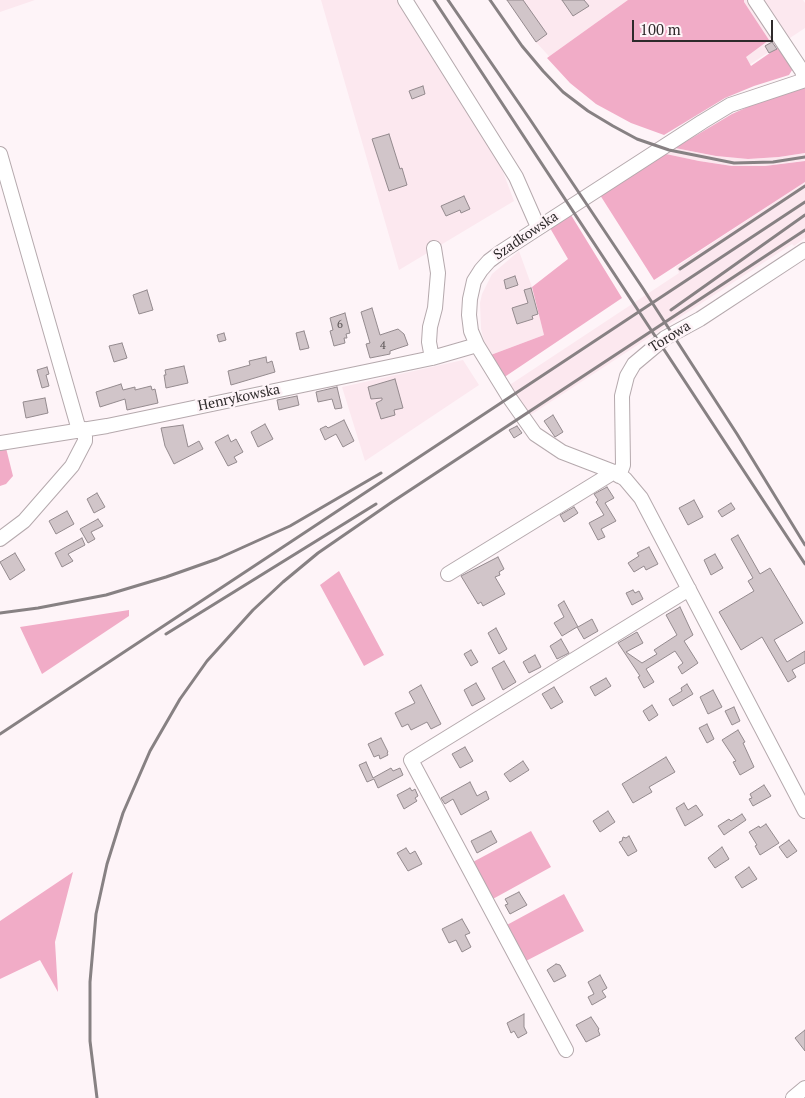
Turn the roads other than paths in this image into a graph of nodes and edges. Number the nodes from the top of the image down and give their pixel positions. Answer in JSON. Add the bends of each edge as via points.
{"nodes":[{"id":1,"x":404,"y":0,"type":"edge"},
{"id":2,"x":756,"y":0,"type":"edge"},
{"id":3,"x":805,"y":80,"type":"edge"},
{"id":4,"x":0,"y":154,"type":"edge"},
{"id":5,"x":538,"y":227,"type":"junction"},
{"id":6,"x":434,"y":248,"type":"dead end"},
{"id":7,"x":805,"y":250,"type":"edge"},
{"id":8,"x":477,"y":345,"type":"junction"},
{"id":9,"x":432,"y":358,"type":"junction"},
{"id":10,"x":82,"y":430,"type":"junction"},
{"id":11,"x":0,"y":443,"type":"edge"},
{"id":12,"x":617,"y":474,"type":"junction"},
{"id":13,"x":0,"y":539,"type":"edge"},
{"id":14,"x":448,"y":574,"type":"dead end"},
{"id":15,"x":689,"y":589,"type":"junction"},
{"id":16,"x":805,"y":811,"type":"edge"},
{"id":17,"x":566,"y":1050,"type":"dead end"},
{"id":18,"x":805,"y":1088,"type":"edge"},
{"id":19,"x":793,"y":1098,"type":"edge"}],
"edges":[{"from":1,"to":5,"type":"street","via":[[516,177]]},
{"from":2,"to":3,"type":"street"},
{"from":3,"to":5,"type":"street","name":"Szadkowska","via":[[730,105]]},
{"from":4,"to":10,"type":"street"},
{"from":5,"to":8,"type":"street","name":"Szadkowska","via":[[489,261],[474,281],[469,315]]},
{"from":6,"to":9,"type":"street","via":[[438,272],[436,308],[430,327]]},
{"from":7,"to":12,"type":"street","name":"Torowa","via":[[700,319],[665,338],[634,364],[622,396],[623,466]]},
{"from":8,"to":9,"type":"street","name":"Henrykowska"},
{"from":8,"to":12,"type":"street","name":"Szadkowska","via":[[535,434],[562,452]]},
{"from":9,"to":10,"type":"street","name":"Henrykowska"},
{"from":10,"to":11,"type":"street","name":"Henrykowska"},
{"from":10,"to":13,"type":"street","via":[[84,441],[72,466],[24,521]]},
{"from":12,"to":14,"type":"street"},
{"from":12,"to":15,"type":"street","name":"Szadkowska","via":[[644,502]]},
{"from":15,"to":16,"type":"street","name":"Szadkowska"},
{"from":15,"to":17,"type":"street","via":[[411,760]]},
{"from":18,"to":19,"type":"street"}]}
